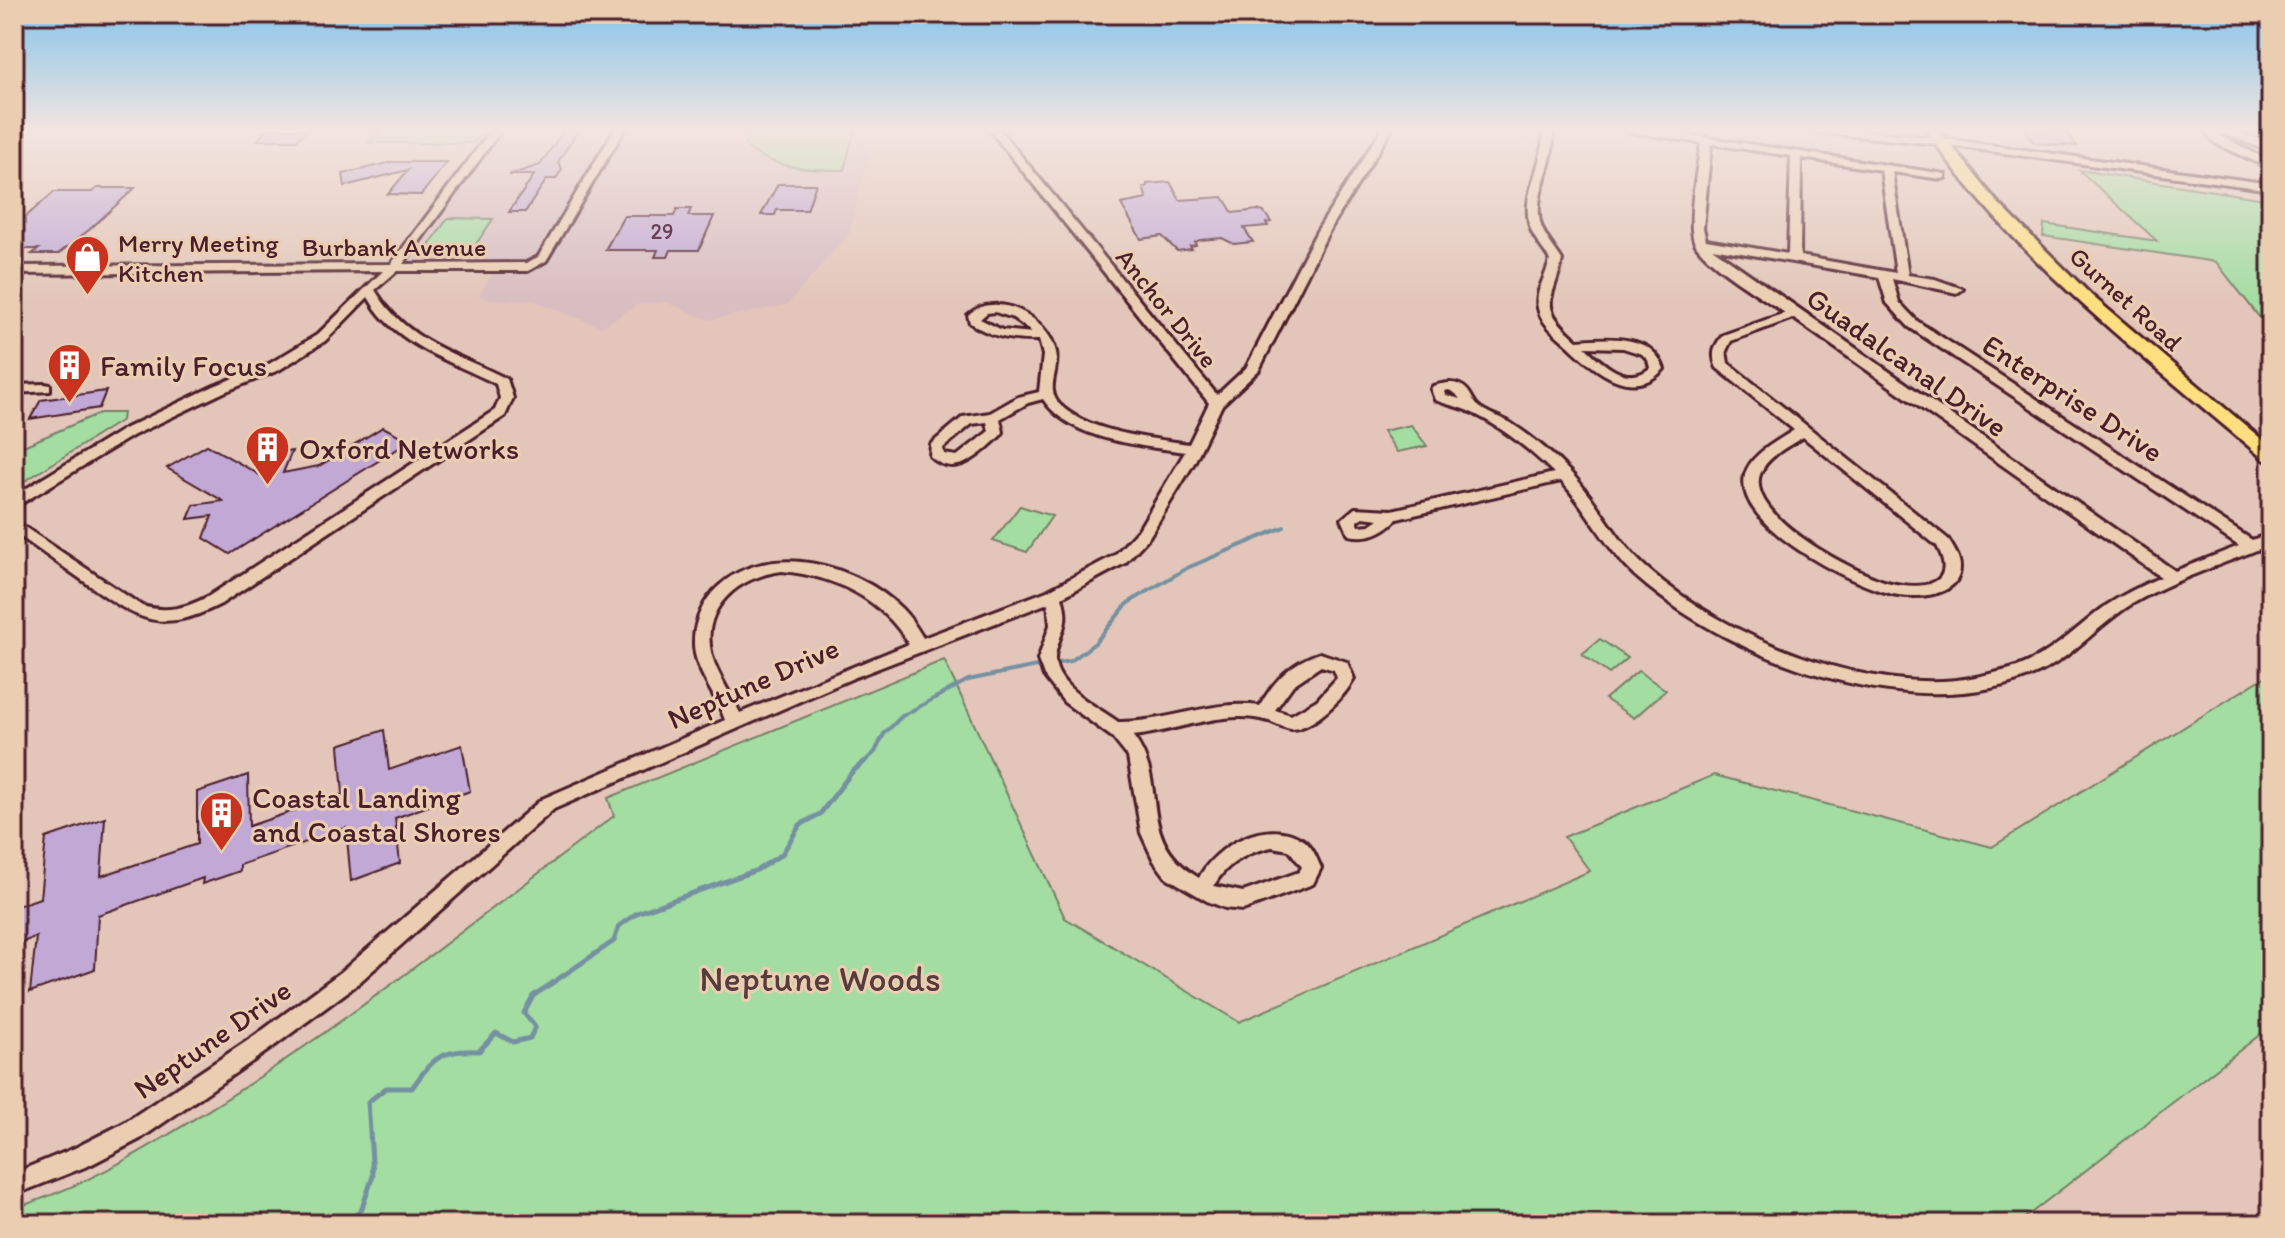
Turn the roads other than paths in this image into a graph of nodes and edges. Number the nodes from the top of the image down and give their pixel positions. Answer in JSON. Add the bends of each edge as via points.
{"nodes":[{"id":1,"x":454,"y":187,"type":"edge"},
{"id":2,"x":586,"y":187,"type":"edge"},
{"id":3,"x":1041,"y":187,"type":"edge"},
{"id":4,"x":1351,"y":187,"type":"edge"},
{"id":5,"x":1540,"y":187,"type":"edge"},
{"id":6,"x":1701,"y":187,"type":"edge"},
{"id":7,"x":1795,"y":187,"type":"edge"},
{"id":8,"x":1889,"y":187,"type":"edge"},
{"id":9,"x":1977,"y":187,"type":"edge"},
{"id":10,"x":1701,"y":243,"type":"junction"},
{"id":11,"x":1794,"y":259,"type":"junction"},
{"id":12,"x":394,"y":268,"type":"junction"},
{"id":13,"x":15,"y":272,"type":"edge"},
{"id":14,"x":1885,"y":276,"type":"junction"},
{"id":15,"x":1903,"y":278,"type":"junction"},
{"id":16,"x":369,"y":289,"type":"junction"},
{"id":17,"x":1957,"y":289,"type":"dead end"},
{"id":18,"x":1793,"y":314,"type":"junction"},
{"id":19,"x":1041,"y":336,"type":"dead end"},
{"id":20,"x":1574,"y":344,"type":"junction"},
{"id":21,"x":45,"y":388,"type":"dead end"},
{"id":22,"x":14,"y":389,"type":"edge"},
{"id":23,"x":1046,"y":394,"type":"junction"},
{"id":24,"x":1216,"y":403,"type":"junction"},
{"id":25,"x":1472,"y":408,"type":"dead end"},
{"id":26,"x":993,"y":417,"type":"dead end"},
{"id":27,"x":1802,"y":431,"type":"junction"},
{"id":28,"x":1192,"y":449,"type":"junction"},
{"id":29,"x":2271,"y":456,"type":"edge"},
{"id":30,"x":1565,"y":475,"type":"junction"},
{"id":31,"x":14,"y":503,"type":"edge"},
{"id":32,"x":1392,"y":515,"type":"dead end"},
{"id":33,"x":14,"y":525,"type":"edge"},
{"id":34,"x":2271,"y":538,"type":"edge"},
{"id":35,"x":2251,"y":547,"type":"junction"},
{"id":36,"x":2172,"y":577,"type":"junction"},
{"id":37,"x":1053,"y":595,"type":"junction"},
{"id":38,"x":919,"y":645,"type":"junction"},
{"id":39,"x":1265,"y":713,"type":"junction"},
{"id":40,"x":735,"y":724,"type":"junction"},
{"id":41,"x":1113,"y":729,"type":"junction"},
{"id":42,"x":1203,"y":889,"type":"junction"},
{"id":43,"x":14,"y":1184,"type":"edge"}],
"edges":[{"from":1,"to":12,"type":"street"},
{"from":2,"to":12,"type":"street","name":"Burbank Avenue","via":[[542,259],[533,264]]},
{"from":3,"to":24,"type":"street","name":"Anchor Drive"},
{"from":4,"to":24,"type":"street","name":"Neptune Drive","via":[[1252,370]]},
{"from":5,"to":20,"type":"street","via":[[1534,223],[1556,260],[1544,309]]},
{"from":6,"to":10,"type":"street","via":[[1697,228]]},
{"from":7,"to":11,"type":"street"},
{"from":8,"to":15,"type":"street"},
{"from":9,"to":29,"type":"main road","name":"Gurnet Road","via":[[2087,299]]},
{"from":10,"to":11,"type":"street"},
{"from":10,"to":18,"type":"street","name":"Guadalcanal Drive","via":[[1720,263]]},
{"from":11,"to":14,"type":"street"},
{"from":12,"to":13,"type":"street","name":"Burbank Avenue"},
{"from":12,"to":16,"type":"street"},
{"from":14,"to":15,"type":"street"},
{"from":14,"to":35,"type":"street","name":"Enterprise Drive","via":[[1893,303],[1913,324]]},
{"from":15,"to":17,"type":"street"},
{"from":16,"to":31,"type":"street","via":[[321,338],[274,367],[129,432]]},
{"from":16,"to":33,"type":"street","via":[[379,311],[397,330],[502,382],[507,392],[500,413],[191,613],[156,618],[136,610]]},
{"from":18,"to":27,"type":"street","via":[[1734,333],[1722,344],[1719,358],[1729,373]]},
{"from":18,"to":36,"type":"street","name":"Guadalcanal Drive"},
{"from":19,"to":23,"type":"street","via":[[1050,352]]},
{"from":20,"to":20,"type":"street","via":[[1614,376],[1640,379],[1657,369],[1651,354],[1641,348]]},
{"from":21,"to":22,"type":"street"},
{"from":23,"to":26,"type":"street"},
{"from":23,"to":28,"type":"street","via":[[1058,411],[1076,422]]},
{"from":24,"to":28,"type":"street","name":"Neptune Drive"},
{"from":25,"to":30,"type":"street","via":[[1536,447]]},
{"from":27,"to":27,"type":"street","via":[[1943,543],[1954,565],[1946,583],[1907,591],[1867,581],[1816,554],[1761,510],[1751,490],[1752,473]]},
{"from":28,"to":37,"type":"street","name":"Neptune Drive","via":[[1144,533],[1120,559]]},
{"from":30,"to":32,"type":"street"},
{"from":30,"to":36,"type":"street","via":[[1616,546],[1678,603],[1768,651],[1872,680],[1936,685],[2016,675],[2051,660],[2113,610]]},
{"from":34,"to":35,"type":"street"},
{"from":35,"to":36,"type":"street"},
{"from":37,"to":38,"type":"street","name":"Neptune Drive"},
{"from":37,"to":41,"type":"street","via":[[1058,627],[1046,660],[1053,678]]},
{"from":38,"to":40,"type":"street","name":"Neptune Drive"},
{"from":38,"to":40,"type":"street","via":[[895,612],[846,580],[773,566],[749,573],[721,593],[703,627],[710,673]]},
{"from":39,"to":39,"type":"street","via":[[1292,722],[1316,712],[1346,679],[1341,666],[1320,659],[1310,663],[1280,684]]},
{"from":39,"to":41,"type":"street","via":[[1242,708],[1153,729]]},
{"from":40,"to":43,"type":"street","name":"Neptune Drive","via":[[548,804],[348,979],[263,1042],[132,1131]]},
{"from":41,"to":42,"type":"street","via":[[1131,746],[1143,770],[1153,843],[1169,867]]},
{"from":42,"to":42,"type":"street","via":[[1220,900],[1241,902],[1306,878],[1312,868],[1306,851],[1293,840],[1274,837],[1217,864]]}]}
